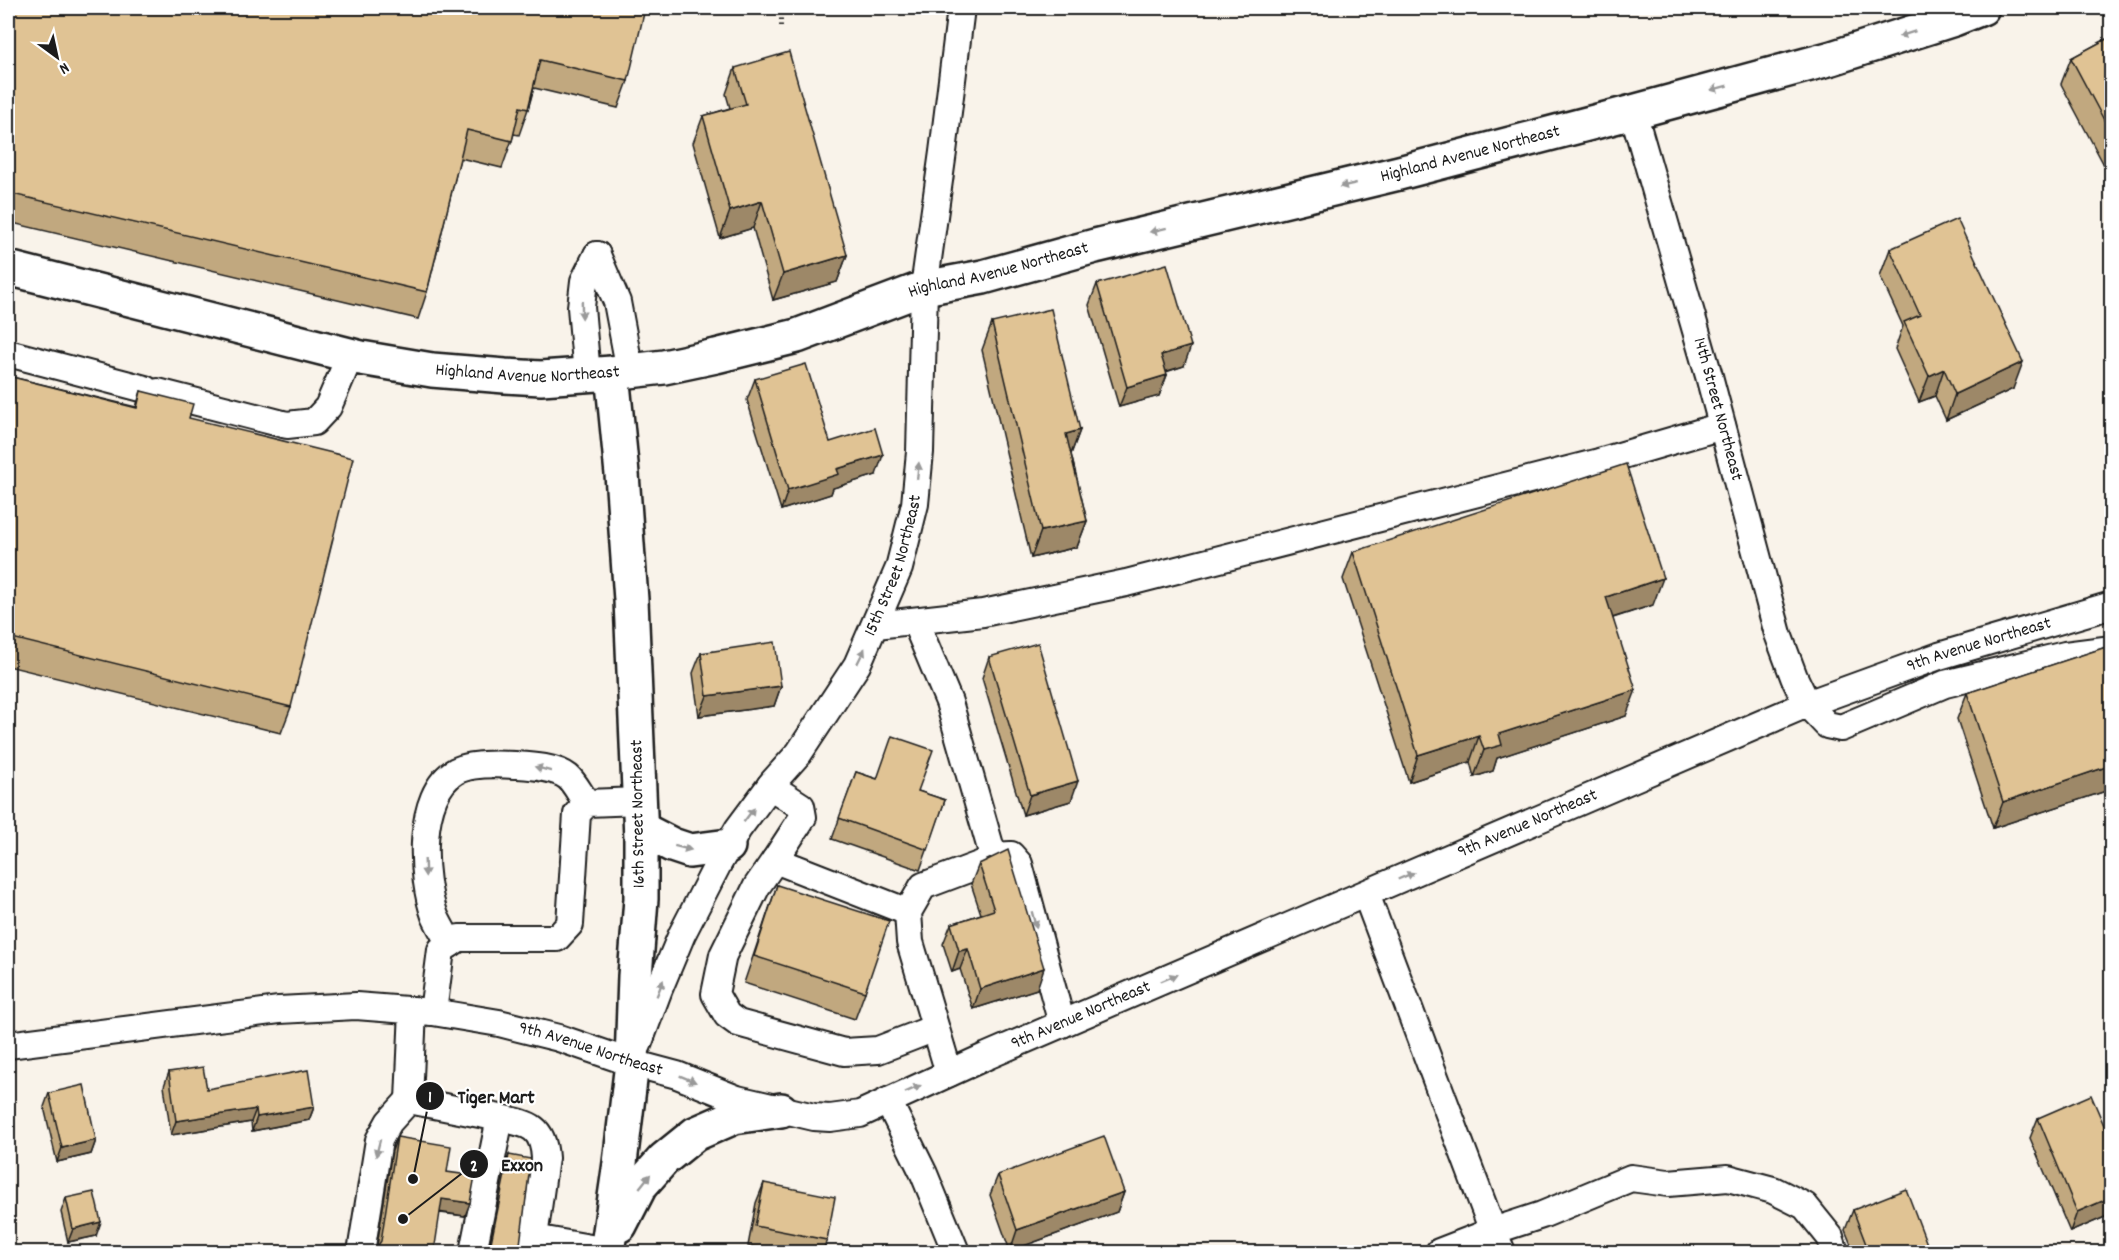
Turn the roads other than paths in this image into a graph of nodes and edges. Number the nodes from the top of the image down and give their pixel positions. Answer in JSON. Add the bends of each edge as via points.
{"nodes":[{"id":1,"x":961,"y":8,"type":"edge"},
{"id":2,"x":1982,"y":8,"type":"edge"},
{"id":3,"x":1634,"y":112,"type":"junction"},
{"id":4,"x":8,"y":268,"type":"edge"},
{"id":5,"x":924,"y":288,"type":"junction"},
{"id":6,"x":8,"y":353,"type":"edge"},
{"id":7,"x":350,"y":356,"type":"junction"},
{"id":8,"x":610,"y":373,"type":"junction"},
{"id":9,"x":1722,"y":426,"type":"junction"},
{"id":10,"x":2112,"y":605,"type":"edge"},
{"id":11,"x":2069,"y":617,"type":"junction"},
{"id":12,"x":915,"y":621,"type":"junction"},
{"id":13,"x":876,"y":626,"type":"junction"},
{"id":14,"x":2112,"y":649,"type":"edge"},
{"id":15,"x":2080,"y":654,"type":"junction"},
{"id":16,"x":1939,"y":656,"type":"junction"},
{"id":17,"x":1945,"y":684,"type":"junction"},
{"id":18,"x":1807,"y":704,"type":"junction"},
{"id":19,"x":770,"y":786,"type":"junction"},
{"id":20,"x":586,"y":804,"type":"junction"},
{"id":21,"x":640,"y":815,"type":"junction"},
{"id":22,"x":728,"y":846,"type":"junction"},
{"id":23,"x":993,"y":856,"type":"junction"},
{"id":24,"x":775,"y":860,"type":"junction"},
{"id":25,"x":1366,"y":894,"type":"junction"},
{"id":26,"x":908,"y":912,"type":"junction"},
{"id":27,"x":450,"y":944,"type":"junction"},
{"id":28,"x":423,"y":1011,"type":"junction"},
{"id":29,"x":1062,"y":1024,"type":"junction"},
{"id":30,"x":935,"y":1028,"type":"junction"},
{"id":31,"x":8,"y":1045,"type":"edge"},
{"id":32,"x":632,"y":1063,"type":"junction"},
{"id":33,"x":949,"y":1073,"type":"junction"},
{"id":34,"x":409,"y":1100,"type":"junction"},
{"id":35,"x":888,"y":1101,"type":"junction"},
{"id":36,"x":782,"y":1110,"type":"junction"},
{"id":37,"x":500,"y":1118,"type":"junction"},
{"id":38,"x":1498,"y":1242,"type":"edge"},
{"id":39,"x":533,"y":1245,"type":"edge"},
{"id":40,"x":360,"y":1252,"type":"edge"},
{"id":41,"x":473,"y":1252,"type":"edge"},
{"id":42,"x":607,"y":1252,"type":"edge"},
{"id":43,"x":956,"y":1252,"type":"edge"},
{"id":44,"x":1439,"y":1252,"type":"edge"},
{"id":45,"x":1835,"y":1252,"type":"edge"}],
"edges":[{"from":1,"to":5,"type":"street","name":"15th Street Northeast"},
{"from":2,"to":3,"type":"main road","name":"Highland Avenue Northeast","one_way":true,"via":[[1832,58]]},
{"from":3,"to":5,"type":"main road","name":"Highland Avenue Northeast","one_way":true,"via":[[983,277]]},
{"from":3,"to":9,"type":"street","name":"14th Street Northeast"},
{"from":4,"to":7,"type":"main road","name":"Highland Avenue Northeast"},
{"from":5,"to":8,"type":"main road","name":"Highland Avenue Northeast","via":[[797,336],[716,356]]},
{"from":13,"to":5,"type":"street","name":"15th Street Northeast","one_way":true,"via":[[899,568],[915,504]]},
{"from":6,"to":7,"type":"street","via":[[287,425],[314,422],[328,407]]},
{"from":7,"to":8,"type":"main road","name":"Highland Avenue Northeast","via":[[432,370],[505,376],[541,378]]},
{"from":8,"to":21,"type":"main road","name":"16th Street Northeast","via":[[631,591]]},
{"from":9,"to":12,"type":"street","via":[[1599,462],[1126,583],[983,613]]},
{"from":9,"to":18,"type":"street","name":"14th Street Northeast","via":[[1778,634]]},
{"from":10,"to":11,"type":"street","name":"9th Avenue Northeast"},
{"from":11,"to":15,"type":"street"},
{"from":11,"to":16,"type":"street","name":"9th Avenue Northeast"},
{"from":12,"to":13,"type":"street"},
{"from":12,"to":23,"type":"street","via":[[949,702]]},
{"from":19,"to":13,"type":"street","name":"15th Street Northeast","one_way":true,"via":[[799,753],[857,665]]},
{"from":14,"to":15,"type":"street","name":"14th Street Northeast"},
{"from":15,"to":17,"type":"street","name":"14th Street Northeast"},
{"from":16,"to":17,"type":"street"},
{"from":16,"to":18,"type":"street","name":"9th Avenue Northeast"},
{"from":17,"to":18,"type":"street","name":"14th Street Northeast","via":[[1841,728],[1827,725]]},
{"from":25,"to":18,"type":"street","name":"9th Avenue Northeast","one_way":true},
{"from":22,"to":19,"type":"street","name":"15th Street Northeast","one_way":true},
{"from":19,"to":24,"type":"street","via":[[801,806],[803,817]]},
{"from":20,"to":21,"type":"street"},
{"from":20,"to":27,"type":"street","via":[[577,814],[570,924],[557,938],[459,938]]},
{"from":20,"to":27,"type":"street","one_way":true,"via":[[568,777],[540,766],[492,764],[458,770],[443,782],[434,797],[426,833],[425,873],[435,916]]},
{"from":21,"to":22,"type":"main road","one_way":true,"via":[[672,845],[690,851]]},
{"from":21,"to":32,"type":"main road","name":"16th Street Northeast","via":[[641,899]]},
{"from":32,"to":22,"type":"street","name":"15th Street Northeast","one_way":true,"via":[[682,934]]},
{"from":23,"to":26,"type":"street","via":[[987,862],[923,886]]},
{"from":23,"to":29,"type":"street","one_way":true,"via":[[1011,855],[1019,864]]},
{"from":24,"to":26,"type":"street"},
{"from":24,"to":30,"type":"street","via":[[757,886],[723,955],[714,994],[726,1015],[738,1023],[844,1052],[878,1050]]},
{"from":29,"to":25,"type":"street","name":"9th Avenue Northeast","one_way":true},
{"from":25,"to":38,"type":"street"},
{"from":26,"to":30,"type":"street","via":[[910,942]]},
{"from":27,"to":28,"type":"street","via":[[441,950]]},
{"from":28,"to":31,"type":"street","name":"9th Avenue Northeast","via":[[356,1006],[279,1010]]},
{"from":28,"to":32,"type":"street","name":"9th Avenue Northeast","via":[[499,1023]]},
{"from":28,"to":34,"type":"street"},
{"from":29,"to":33,"type":"street","name":"9th Avenue Northeast"},
{"from":30,"to":33,"type":"street"},
{"from":32,"to":36,"type":"street","name":"9th Avenue Northeast","one_way":true},
{"from":32,"to":42,"type":"main road","name":"16th Street Northeast"},
{"from":35,"to":33,"type":"street","name":"9th Avenue Northeast","one_way":true},
{"from":34,"to":37,"type":"street"},
{"from":34,"to":40,"type":"street","one_way":true,"via":[[379,1140]]},
{"from":35,"to":36,"type":"street","name":"9th Avenue Northeast","via":[[860,1114],[830,1118]]},
{"from":35,"to":43,"type":"street"},
{"from":42,"to":36,"type":"main road","one_way":true,"via":[[640,1186],[664,1159],[695,1134],[734,1117]]},
{"from":37,"to":39,"type":"street","via":[[531,1126],[544,1148]]},
{"from":37,"to":41,"type":"street"},
{"from":38,"to":44,"type":"street"},
{"from":38,"to":45,"type":"street","via":[[1542,1215],[1631,1178],[1668,1183],[1728,1179],[1773,1190],[1805,1206],[1830,1237]]},
{"from":39,"to":42,"type":"street"}]}
